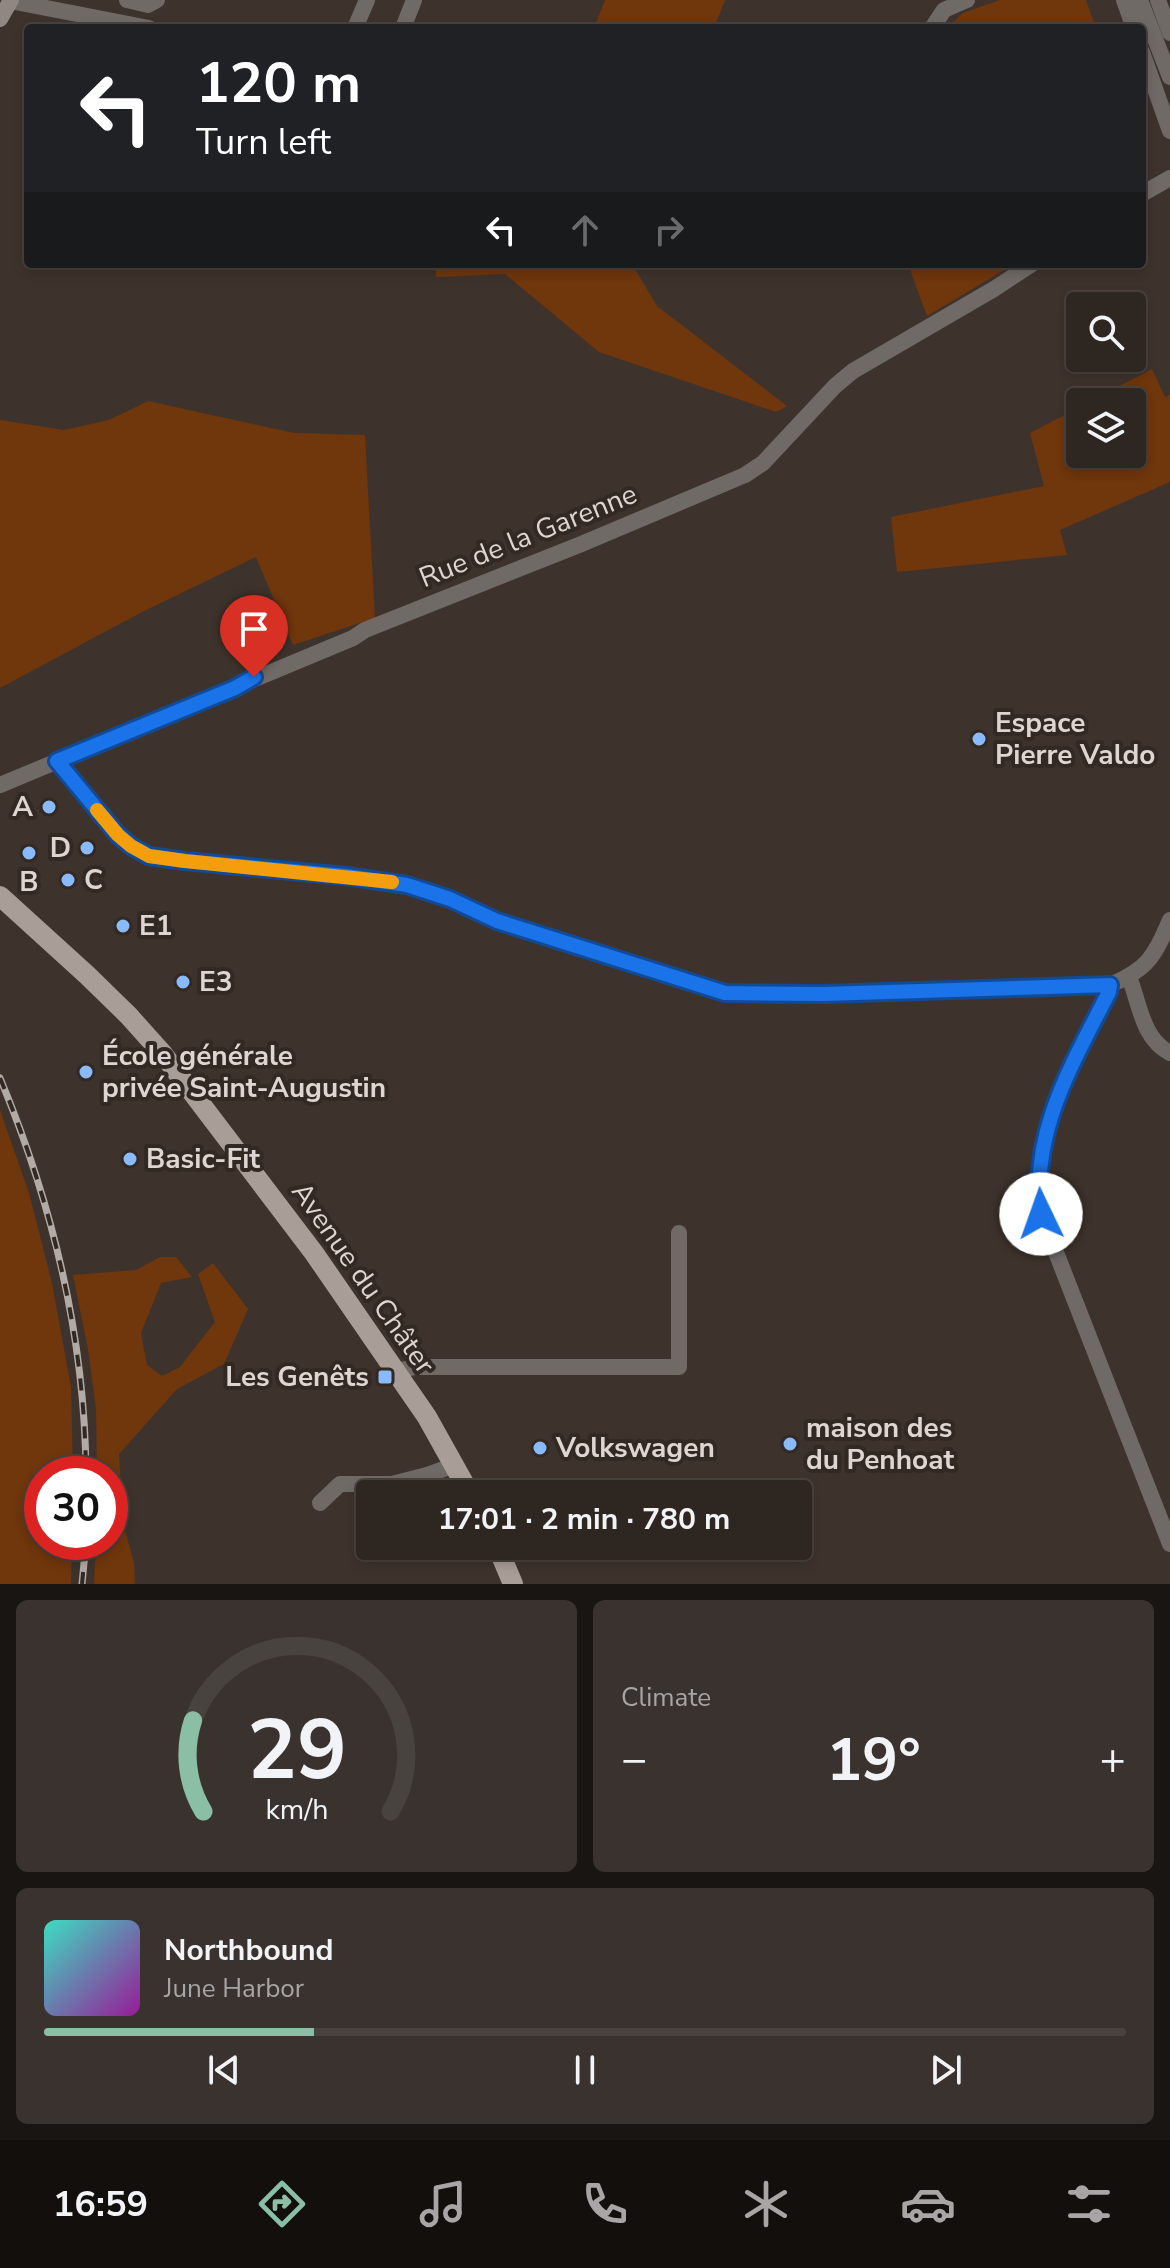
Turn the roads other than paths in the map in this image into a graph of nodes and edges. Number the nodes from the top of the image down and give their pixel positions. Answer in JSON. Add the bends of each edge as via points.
{"nodes":[{"id":1,"x":127,"y":0,"type":"edge"},
{"id":2,"x":157,"y":0,"type":"edge"},
{"id":3,"x":367,"y":0,"type":"edge"},
{"id":4,"x":414,"y":0,"type":"edge"},
{"id":5,"x":967,"y":0,"type":"edge"},
{"id":6,"x":1124,"y":0,"type":"edge"},
{"id":7,"x":1140,"y":0,"type":"edge"},
{"id":8,"x":1158,"y":0,"type":"edge"},
{"id":9,"x":11,"y":1,"type":"edge"},
{"id":10,"x":0,"y":19,"type":"edge"},
{"id":11,"x":129,"y":24,"type":"edge"},
{"id":12,"x":357,"y":24,"type":"edge"},
{"id":13,"x":405,"y":24,"type":"edge"},
{"id":14,"x":935,"y":24,"type":"edge"},
{"id":15,"x":1133,"y":24,"type":"edge"},
{"id":16,"x":1170,"y":33,"type":"edge"},
{"id":17,"x":1146,"y":63,"type":"edge"},
{"id":18,"x":1170,"y":77,"type":"edge"},
{"id":19,"x":1170,"y":131,"type":"edge"},
{"id":20,"x":1170,"y":178,"type":"edge"},
{"id":21,"x":1146,"y":192,"type":"edge"},
{"id":22,"x":1026,"y":268,"type":"edge"},
{"id":23,"x":57,"y":761,"type":"junction"},
{"id":24,"x":0,"y":785,"type":"edge"},
{"id":25,"x":0,"y":896,"type":"edge"},
{"id":26,"x":1170,"y":920,"type":"edge"},
{"id":27,"x":1129,"y":977,"type":"junction"},
{"id":28,"x":1110,"y":985,"type":"junction"},
{"id":29,"x":1170,"y":1053,"type":"edge"},
{"id":30,"x":679,"y":1233,"type":"dead end"},
{"id":31,"x":396,"y":1371,"type":"junction"},
{"id":32,"x":455,"y":1465,"type":"junction"},
{"id":33,"x":463,"y":1480,"type":"edge"},
{"id":34,"x":320,"y":1503,"type":"dead end"},
{"id":35,"x":1170,"y":1544,"type":"edge"},
{"id":36,"x":503,"y":1560,"type":"edge"},
{"id":37,"x":513,"y":1584,"type":"edge"}],
"edges":[{"from":1,"to":2,"type":"street","via":[[148,5]]},
{"from":3,"to":12,"type":"street"},
{"from":4,"to":13,"type":"street"},
{"from":5,"to":14,"type":"street","via":[[944,10]]},
{"from":6,"to":15,"type":"street"},
{"from":7,"to":18,"type":"street"},
{"from":8,"to":16,"type":"street"},
{"from":9,"to":10,"type":"main road"},
{"from":9,"to":11,"type":"street"},
{"from":17,"to":19,"type":"street"},
{"from":20,"to":21,"type":"street"},
{"from":22,"to":23,"type":"street","name":"Rue de la Garenne","via":[[853,371],[755,470]]},
{"from":23,"to":24,"type":"street","name":"Rue de la Garenne"},
{"from":23,"to":28,"type":"street","via":[[118,835],[149,856],[407,885],[497,921],[725,993]]},
{"from":25,"to":31,"type":"main road","name":"Avenue du Châter","via":[[163,1054]]},
{"from":26,"to":27,"type":"street","via":[[1156,951]]},
{"from":27,"to":28,"type":"street"},
{"from":27,"to":29,"type":"street","via":[[1145,1027],[1159,1048]]},
{"from":28,"to":35,"type":"street","via":[[1054,1104],[1038,1189],[1041,1214]]},
{"from":30,"to":31,"type":"street","via":[[679,1367]]},
{"from":31,"to":32,"type":"main road","name":"Avenue du Châter"},
{"from":32,"to":33,"type":"main road","name":"Avenue du Châter"},
{"from":32,"to":34,"type":"street","via":[[392,1484],[340,1484]]},
{"from":36,"to":37,"type":"main road"}]}
